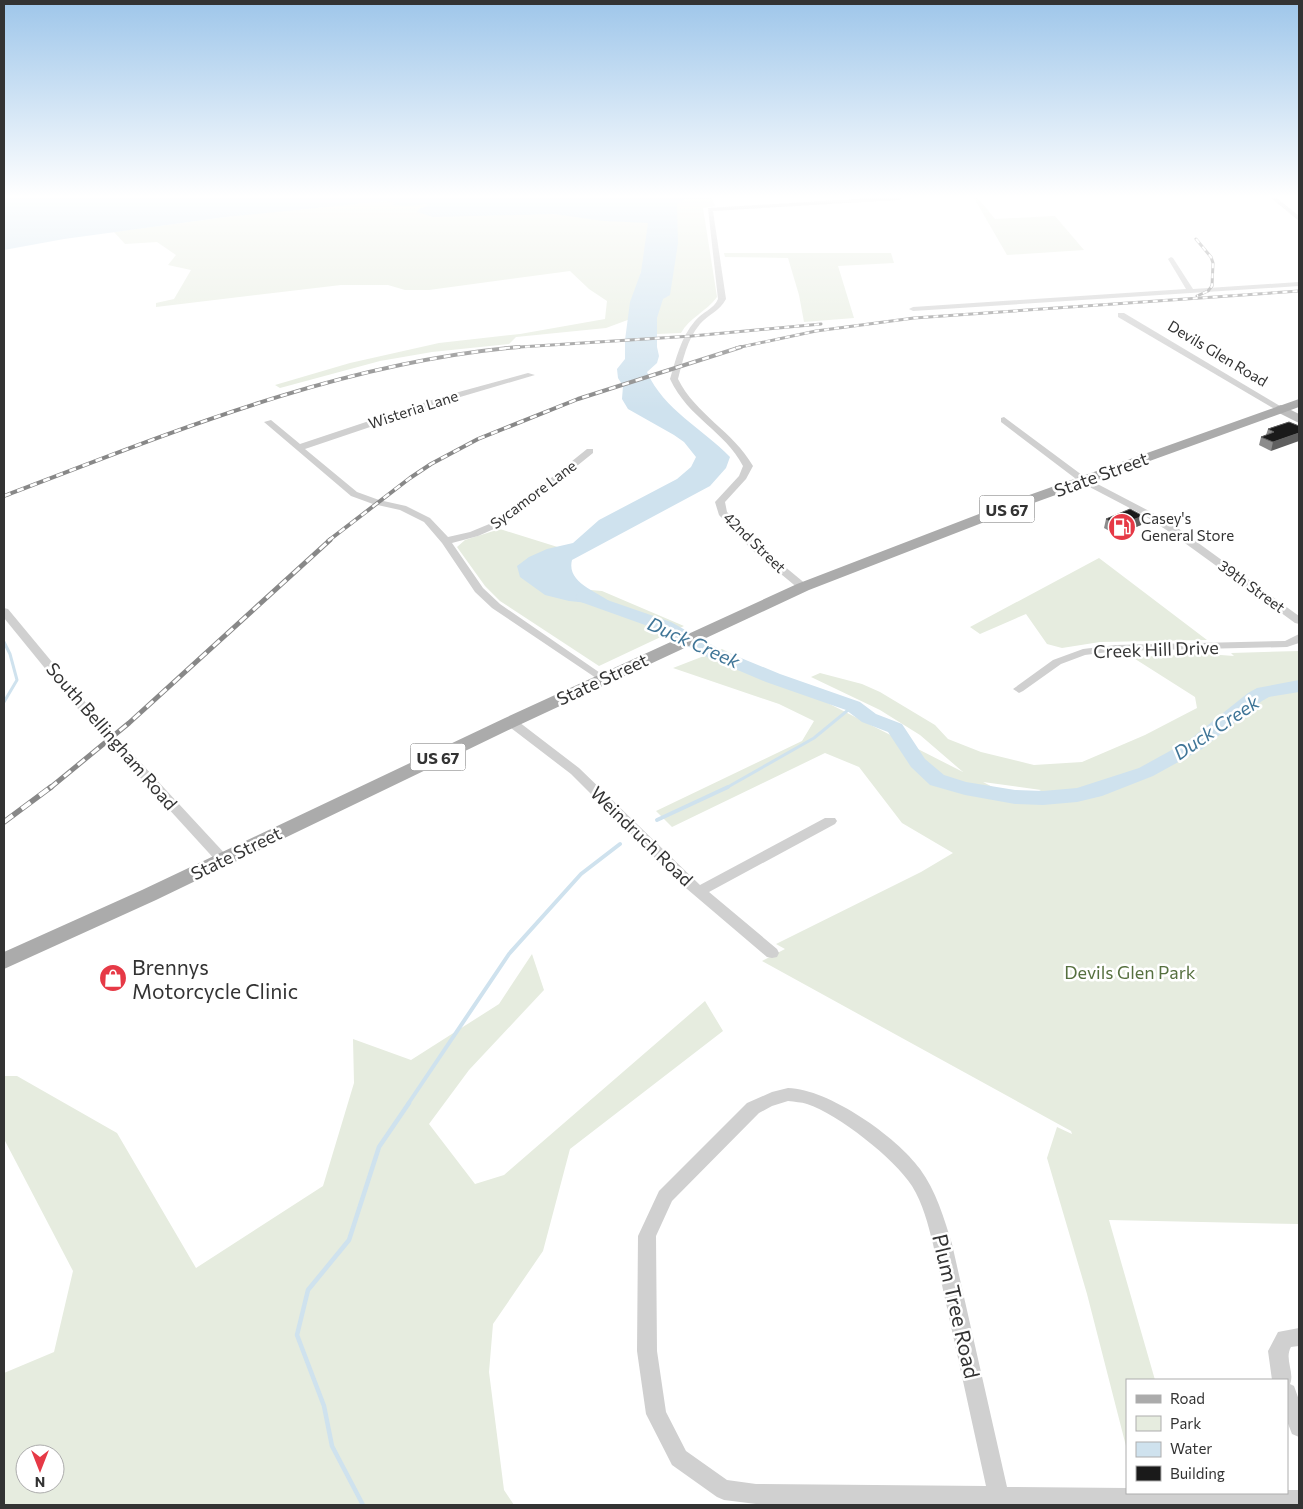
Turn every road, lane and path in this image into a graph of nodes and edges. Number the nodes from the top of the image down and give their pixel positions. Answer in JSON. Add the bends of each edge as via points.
{"nodes":[{"id":1,"x":718,"y":268,"type":"edge"},
{"id":2,"x":1177,"y":268,"type":"edge"},
{"id":3,"x":1299,"y":284,"type":"edge"},
{"id":4,"x":1191,"y":291,"type":"junction"},
{"id":5,"x":913,"y":310,"type":"dead end"},
{"id":6,"x":1120,"y":315,"type":"dead end"},
{"id":7,"x":531,"y":375,"type":"dead end"},
{"id":8,"x":1299,"y":402,"type":"edge"},
{"id":9,"x":1281,"y":409,"type":"junction"},
{"id":10,"x":1004,"y":420,"type":"dead end"},
{"id":11,"x":1299,"y":420,"type":"edge"},
{"id":12,"x":268,"y":422,"type":"dead end"},
{"id":13,"x":298,"y":448,"type":"junction"},
{"id":14,"x":590,"y":451,"type":"dead end"},
{"id":15,"x":1083,"y":480,"type":"junction"},
{"id":16,"x":446,"y":541,"type":"junction"},
{"id":17,"x":802,"y":587,"type":"junction"},
{"id":18,"x":4,"y":611,"type":"edge"},
{"id":19,"x":1299,"y":621,"type":"edge"},
{"id":20,"x":1299,"y":637,"type":"edge"},
{"id":21,"x":602,"y":679,"type":"junction"},
{"id":22,"x":1020,"y":689,"type":"dead end"},
{"id":23,"x":511,"y":722,"type":"junction"},
{"id":24,"x":830,"y":821,"type":"dead end"},
{"id":25,"x":222,"y":860,"type":"junction"},
{"id":26,"x":700,"y":891,"type":"junction"},
{"id":27,"x":772,"y":953,"type":"dead end"},
{"id":28,"x":4,"y":961,"type":"edge"},
{"id":29,"x":1299,"y":1336,"type":"edge"},
{"id":30,"x":1282,"y":1379,"type":"edge"},
{"id":31,"x":1288,"y":1396,"type":"edge"},
{"id":32,"x":1299,"y":1427,"type":"edge"},
{"id":33,"x":998,"y":1497,"type":"junction"},
{"id":34,"x":1299,"y":1501,"type":"edge"}],
"edges":[{"from":1,"to":17,"type":"street","name":"42nd Street","via":[[721,304],[698,321],[687,336],[674,379],[677,389],[690,406],[744,455],[748,466],[743,477],[720,502],[722,513],[756,548]]},
{"from":2,"to":4,"type":"street"},
{"from":3,"to":4,"type":"street"},
{"from":4,"to":5,"type":"street"},
{"from":6,"to":9,"type":"street","name":"Devils Glen Road"},
{"from":7,"to":13,"type":"street","name":"Wisteria Lane","via":[[447,398]]},
{"from":8,"to":9,"type":"main road","name":"State Street","number":"US 67"},
{"from":9,"to":11,"type":"main road","name":"Devils Glen Road"},
{"from":9,"to":15,"type":"main road","name":"State Street","number":"US 67"},
{"from":10,"to":15,"type":"street","name":"39th Street"},
{"from":12,"to":13,"type":"street"},
{"from":13,"to":16,"type":"street","via":[[354,494],[416,514],[427,520]]},
{"from":14,"to":16,"type":"street","name":"Sycamore Lane","via":[[502,522]]},
{"from":15,"to":17,"type":"main road","name":"State Street","number":"US 67"},
{"from":15,"to":19,"type":"street","name":"39th Street","via":[[1148,514]]},
{"from":16,"to":21,"type":"street","via":[[479,590],[496,606]]},
{"from":17,"to":21,"type":"main road","name":"State Street","number":"US 67"},
{"from":18,"to":25,"type":"street","name":"South Bellingham Road","via":[[87,712]]},
{"from":20,"to":22,"type":"street","name":"Creek Hill Drive","via":[[1287,644],[1116,648],[1082,652],[1057,662]]},
{"from":21,"to":23,"type":"main road","name":"State Street","number":"US 67"},
{"from":23,"to":25,"type":"main road","name":"State Street","number":"US 67"},
{"from":23,"to":26,"type":"street","name":"Weindruch Road","via":[[575,771]]},
{"from":24,"to":26,"type":"street"},
{"from":25,"to":28,"type":"main road","name":"State Street","number":"US 67"},
{"from":26,"to":27,"type":"street","name":"Weindruch Road"},
{"from":29,"to":30,"type":"street","via":[[1285,1338],[1278,1351]]},
{"from":31,"to":32,"type":"street"},
{"from":33,"to":33,"type":"street","name":"Plum Tree Road","via":[[756,1494],[724,1490],[679,1458],[656,1414],[647,1351],[647,1236],[665,1196],[753,1108],[769,1098],[793,1093],[809,1096],[834,1109],[898,1157],[919,1181],[937,1223]]},
{"from":33,"to":34,"type":"street"}]}
